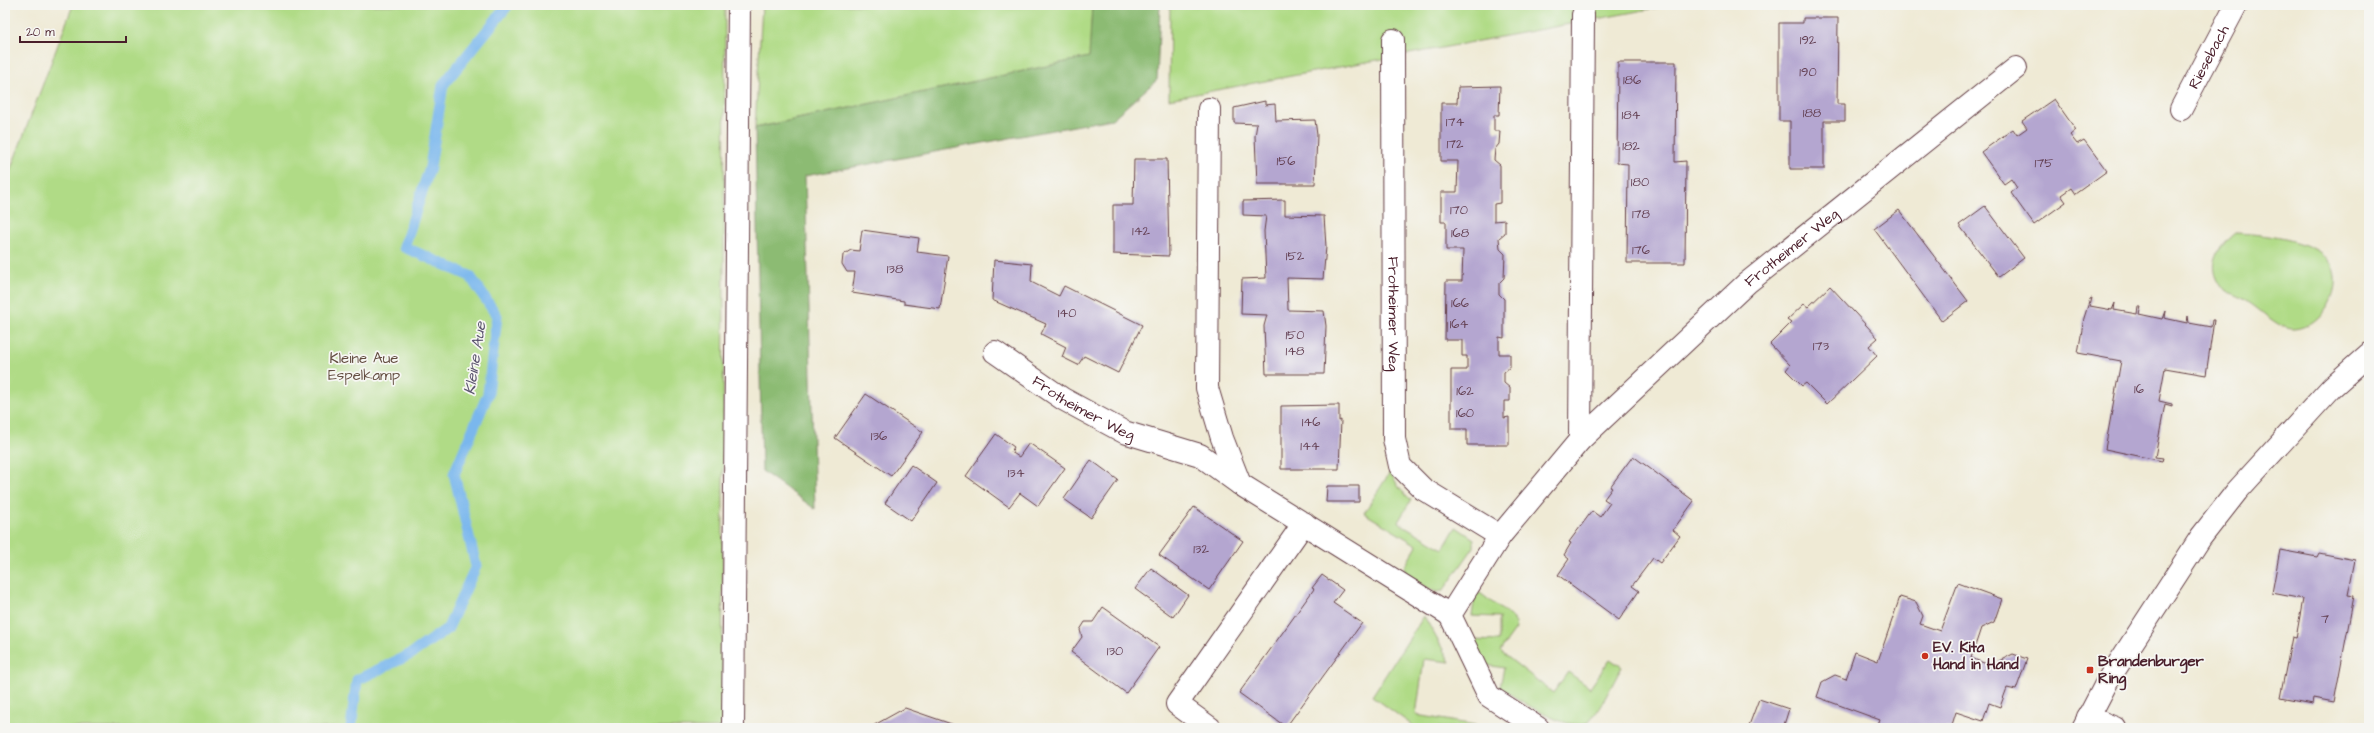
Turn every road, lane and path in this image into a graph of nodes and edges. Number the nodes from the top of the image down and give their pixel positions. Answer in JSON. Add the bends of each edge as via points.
{"nodes":[{"id":1,"x":739,"y":5,"type":"edge"},
{"id":2,"x":2236,"y":5,"type":"edge"},
{"id":3,"x":1583,"y":15,"type":"dead end"},
{"id":4,"x":1393,"y":40,"type":"dead end"},
{"id":5,"x":2016,"y":68,"type":"dead end"},
{"id":6,"x":1210,"y":109,"type":"dead end"},
{"id":7,"x":2181,"y":109,"type":"dead end"},
{"id":8,"x":995,"y":352,"type":"dead end"},
{"id":9,"x":2369,"y":354,"type":"edge"},
{"id":10,"x":1580,"y":440,"type":"junction"},
{"id":11,"x":1240,"y":484,"type":"junction"},
{"id":12,"x":1304,"y":523,"type":"junction"},
{"id":13,"x":1500,"y":536,"type":"junction"},
{"id":14,"x":1450,"y":615,"type":"junction"},
{"id":15,"x":2086,"y":722,"type":"edge"},
{"id":16,"x":733,"y":728,"type":"edge"},
{"id":17,"x":1210,"y":728,"type":"edge"},
{"id":18,"x":1538,"y":728,"type":"edge"},
{"id":19,"x":2115,"y":728,"type":"edge"}],
"edges":[{"from":1,"to":16,"type":"street"},
{"from":2,"to":7,"type":"street","name":"Riesebach"},
{"from":3,"to":10,"type":"street"},
{"from":4,"to":13,"type":"street","name":"Frotheimer Weg","via":[[1394,439],[1400,466],[1423,489]]},
{"from":5,"to":10,"type":"street","name":"Frotheimer Weg","via":[[1747,283]]},
{"from":6,"to":11,"type":"street","via":[[1207,388],[1222,438]]},
{"from":8,"to":11,"type":"street","name":"Frotheimer Weg","via":[[1063,399],[1124,432],[1200,455]]},
{"from":9,"to":15,"type":"street","via":[[2332,387],[2237,490],[2201,537],[2108,680]]},
{"from":10,"to":13,"type":"street","name":"Frotheimer Weg"},
{"from":11,"to":12,"type":"street","name":"Frotheimer Weg"},
{"from":12,"to":14,"type":"street","name":"Frotheimer Weg"},
{"from":12,"to":17,"type":"street","via":[[1177,704]]},
{"from":13,"to":14,"type":"street","name":"Frotheimer Weg"},
{"from":14,"to":18,"type":"street","via":[[1489,696]]},
{"from":15,"to":19,"type":"street"}]}
